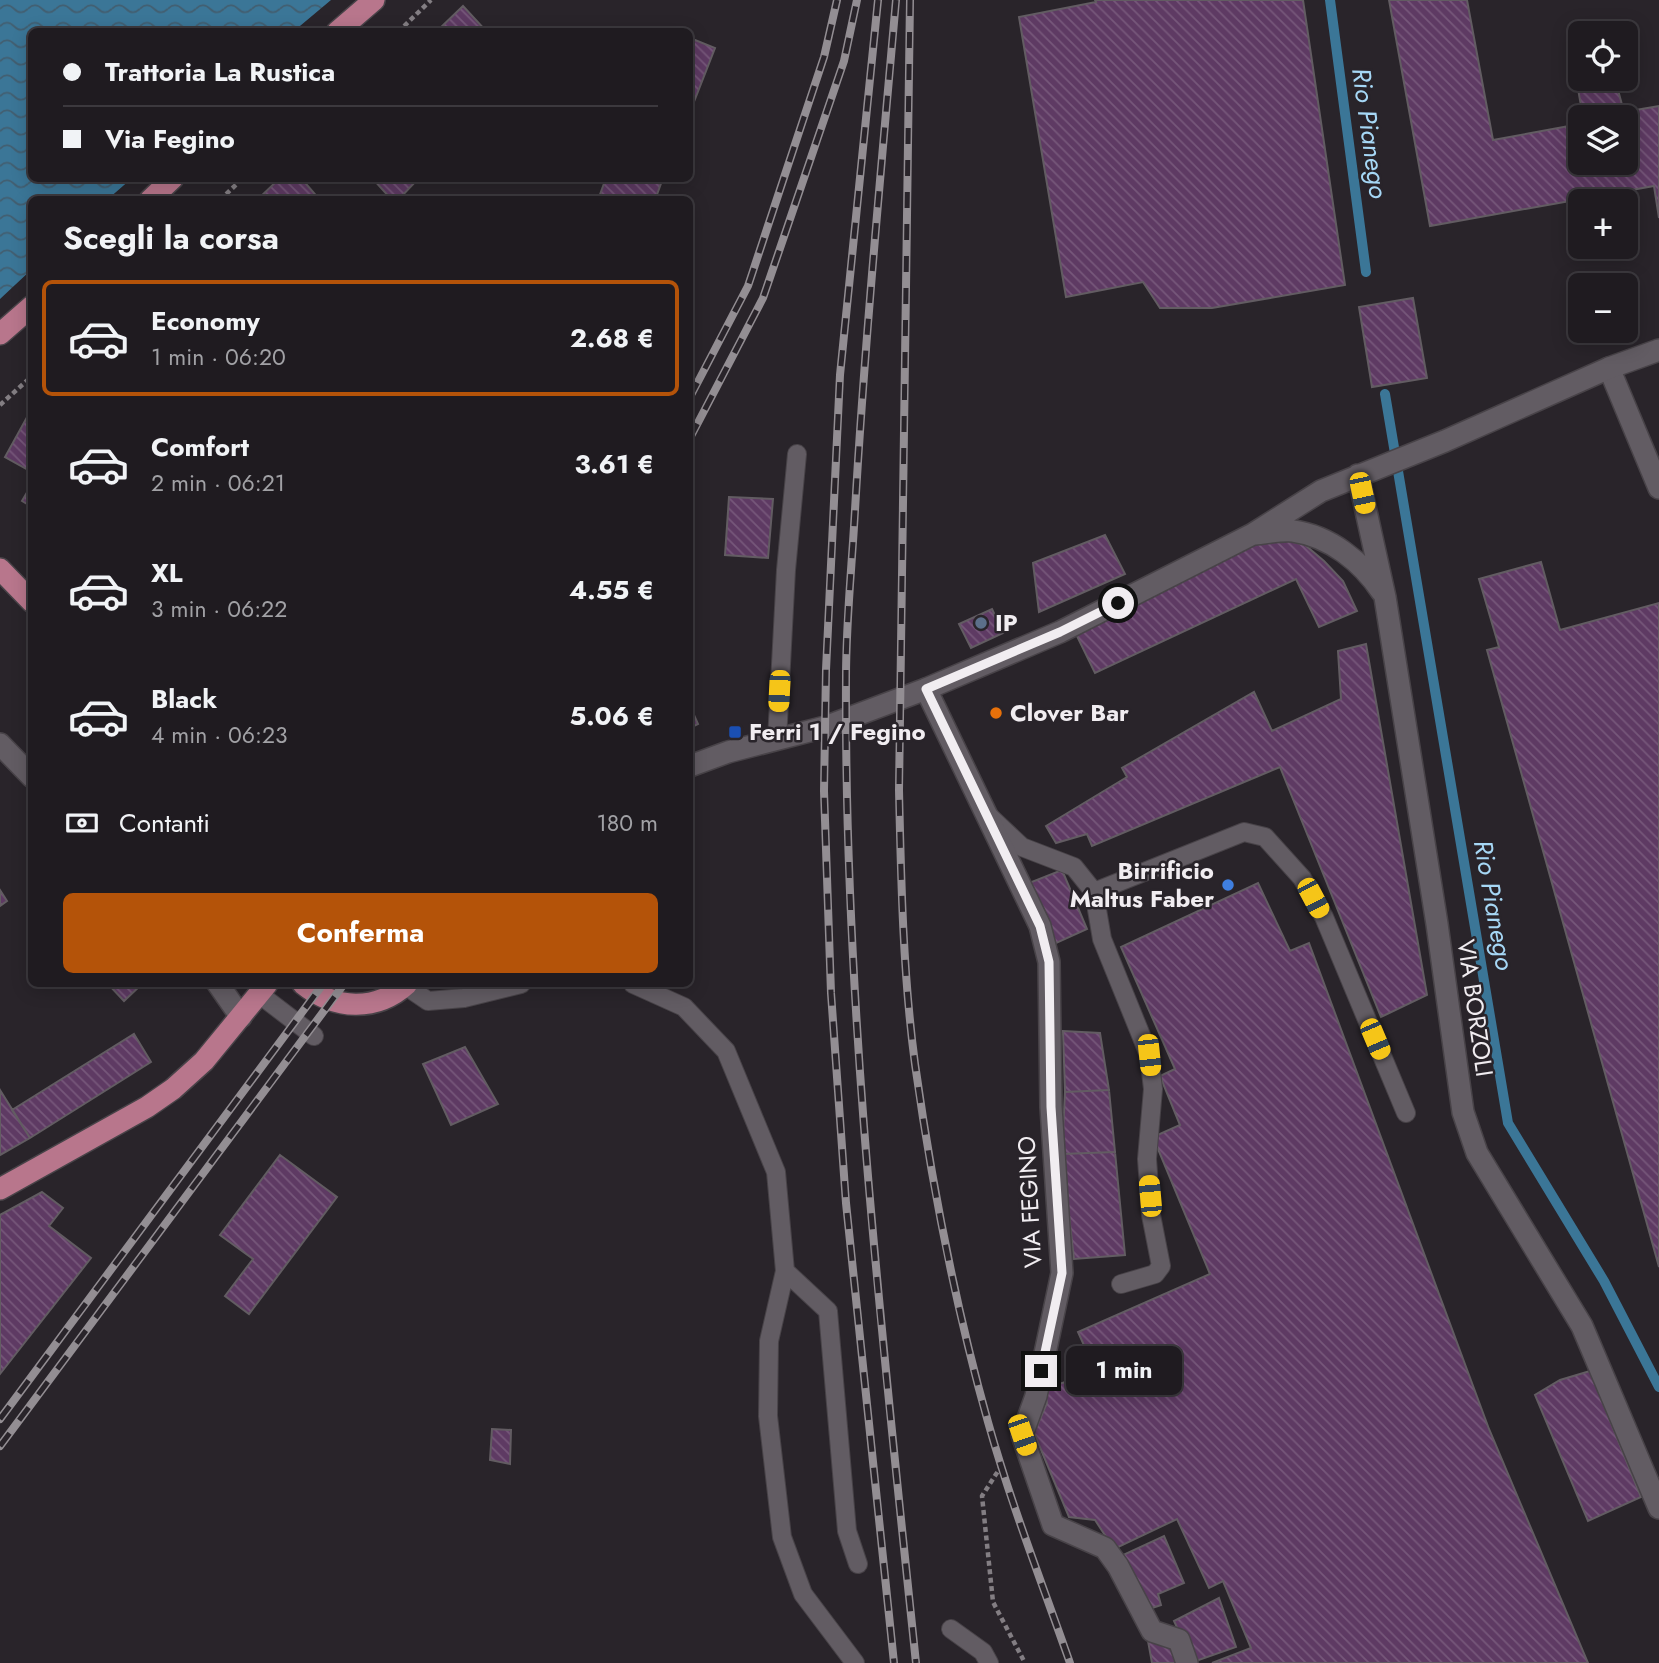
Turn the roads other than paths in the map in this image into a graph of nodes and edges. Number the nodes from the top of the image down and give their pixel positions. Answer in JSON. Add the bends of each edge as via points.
{"nodes":[{"id":1,"x":374,"y":0,"type":"edge"},
{"id":2,"x":342,"y":28,"type":"edge"},
{"id":3,"x":169,"y":182,"type":"edge"},
{"id":4,"x":154,"y":196,"type":"edge"},
{"id":5,"x":28,"y":310,"type":"edge"},
{"id":6,"x":0,"y":334,"type":"edge"},
{"id":7,"x":1659,"y":350,"type":"edge"},
{"id":8,"x":1609,"y":368,"type":"junction"},
{"id":9,"x":797,"y":454,"type":"dead end"},
{"id":10,"x":1358,"y":475,"type":"junction"},
{"id":11,"x":1659,"y":488,"type":"edge"},
{"id":12,"x":1253,"y":534,"type":"junction"},
{"id":13,"x":0,"y":569,"type":"edge"},
{"id":14,"x":1385,"y":597,"type":"junction"},
{"id":15,"x":28,"y":598,"type":"edge"},
{"id":16,"x":926,"y":689,"type":"junction"},
{"id":17,"x":777,"y":740,"type":"junction"},
{"id":18,"x":0,"y":744,"type":"edge"},
{"id":19,"x":693,"y":765,"type":"edge"},
{"id":20,"x":28,"y":773,"type":"edge"},
{"id":21,"x":984,"y":811,"type":"junction"},
{"id":22,"x":1094,"y":892,"type":"junction"},
{"id":23,"x":220,"y":987,"type":"edge"},
{"id":24,"x":307,"y":987,"type":"edge"},
{"id":25,"x":403,"y":987,"type":"edge"},
{"id":26,"x":411,"y":987,"type":"edge"},
{"id":27,"x":509,"y":987,"type":"edge"},
{"id":28,"x":640,"y":987,"type":"edge"},
{"id":29,"x":263,"y":989,"type":"edge"},
{"id":30,"x":241,"y":1017,"type":"junction"},
{"id":31,"x":314,"y":1036,"type":"dead end"},
{"id":32,"x":1406,"y":1113,"type":"dead end"},
{"id":33,"x":0,"y":1189,"type":"edge"},
{"id":34,"x":785,"y":1271,"type":"junction"},
{"id":35,"x":1121,"y":1284,"type":"dead end"},
{"id":36,"x":1659,"y":1508,"type":"edge"},
{"id":37,"x":858,"y":1564,"type":"dead end"},
{"id":38,"x":951,"y":1629,"type":"dead end"},
{"id":39,"x":855,"y":1663,"type":"edge"},
{"id":40,"x":989,"y":1663,"type":"edge"},
{"id":41,"x":1187,"y":1663,"type":"edge"}],
"edges":[{"from":1,"to":2,"type":"main road"},
{"from":3,"to":4,"type":"main road"},
{"from":5,"to":6,"type":"main road"},
{"from":7,"to":8,"type":"main road"},
{"from":8,"to":10,"type":"main road","via":[[1445,442]]},
{"from":8,"to":11,"type":"main road"},
{"from":9,"to":17,"type":"lane"},
{"from":10,"to":12,"type":"main road","via":[[1321,491]]},
{"from":10,"to":14,"type":"main road","name":"VIA BORZOLI"},
{"from":12,"to":14,"type":"main road","via":[[1291,531],[1333,544],[1367,573]]},
{"from":12,"to":16,"type":"main road","via":[[1060,632]]},
{"from":13,"to":15,"type":"main road"},
{"from":14,"to":36,"type":"main road","name":"VIA BORZOLI","via":[[1463,1112],[1477,1153],[1582,1326]]},
{"from":16,"to":17,"type":"main road"},
{"from":16,"to":21,"type":"main road","name":"VIA FEGINO"},
{"from":17,"to":19,"type":"main road"},
{"from":18,"to":20,"type":"main road"},
{"from":21,"to":22,"type":"lane","name":"VIA FEGINO","via":[[1022,847],[1074,867]]},
{"from":21,"to":41,"type":"main road","name":"VIA FEGINO","via":[[1040,926],[1049,962],[1051,1107],[1062,1273],[1036,1396],[1022,1435],[1054,1525],[1105,1548],[1152,1631],[1179,1640]]},
{"from":22,"to":32,"type":"lane","via":[[1244,832],[1265,837],[1302,878],[1324,917]]},
{"from":22,"to":35,"type":"lane","via":[[1102,939],[1149,1055],[1153,1089],[1147,1159],[1161,1266],[1155,1274]]},
{"from":23,"to":30,"type":"main road"},
{"from":24,"to":25,"type":"main road","via":[[340,1004],[363,1005],[386,999]]},
{"from":26,"to":27,"type":"lane","via":[[428,1001]]},
{"from":28,"to":34,"type":"lane","via":[[684,1007],[726,1051],[776,1172]]},
{"from":29,"to":30,"type":"main road"},
{"from":29,"to":31,"type":"lane"},
{"from":30,"to":33,"type":"main road","via":[[189,1076],[147,1107]]},
{"from":34,"to":37,"type":"lane","via":[[828,1311],[847,1531]]},
{"from":34,"to":39,"type":"lane","via":[[769,1341],[768,1416],[782,1537],[803,1594]]},
{"from":38,"to":40,"type":"lane","via":[[984,1652]]}]}
